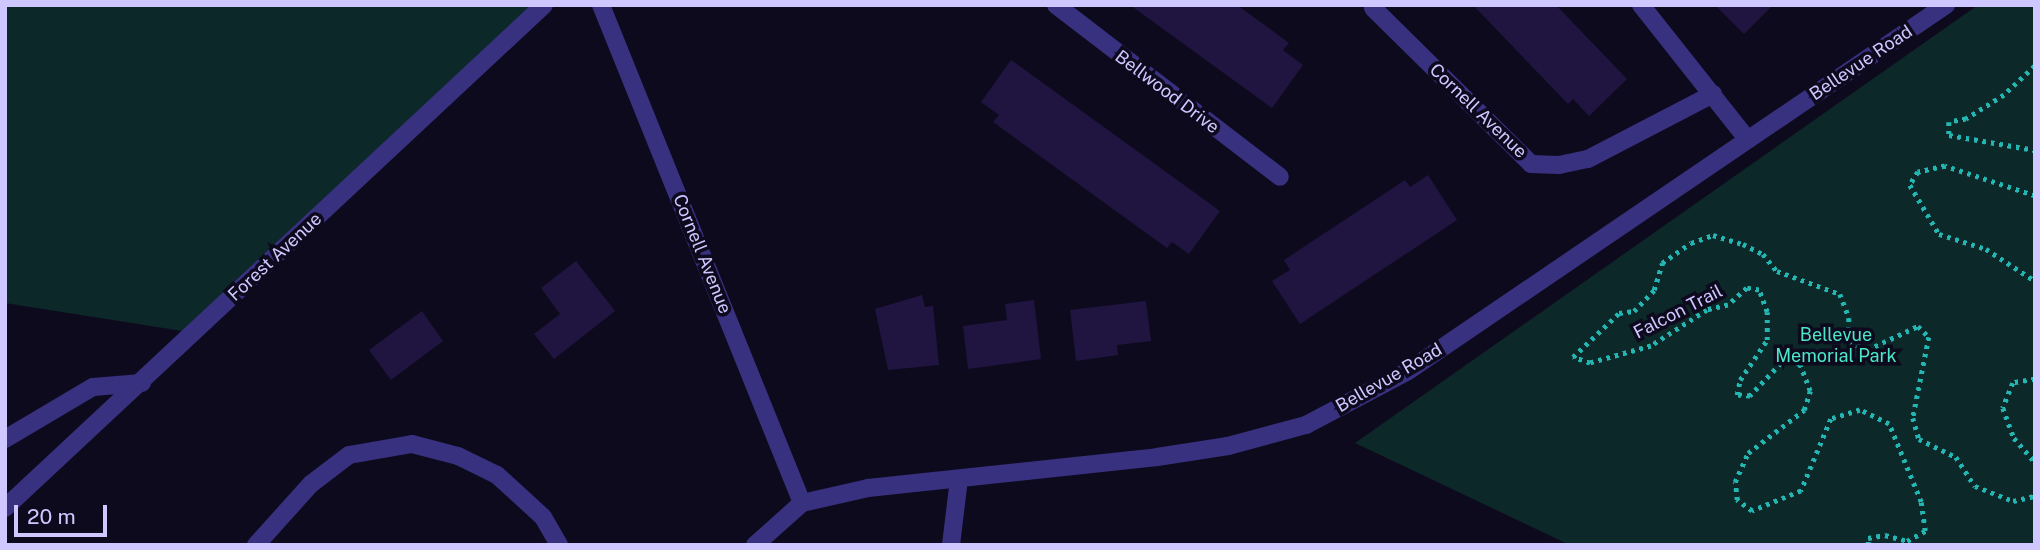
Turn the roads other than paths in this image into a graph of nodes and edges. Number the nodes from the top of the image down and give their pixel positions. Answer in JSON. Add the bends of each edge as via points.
{"nodes":[{"id":1,"x":544,"y":5,"type":"edge"},
{"id":2,"x":601,"y":5,"type":"edge"},
{"id":3,"x":1056,"y":5,"type":"edge"},
{"id":4,"x":1641,"y":5,"type":"edge"},
{"id":5,"x":1946,"y":5,"type":"edge"},
{"id":6,"x":1373,"y":8,"type":"dead end"},
{"id":7,"x":1713,"y":94,"type":"junction"},
{"id":8,"x":1748,"y":140,"type":"junction"},
{"id":9,"x":1280,"y":177,"type":"dead end"},
{"id":10,"x":142,"y":383,"type":"junction"},
{"id":11,"x":5,"y":439,"type":"edge"},
{"id":12,"x":959,"y":479,"type":"junction"},
{"id":13,"x":802,"y":503,"type":"junction"},
{"id":14,"x":5,"y":508,"type":"edge"},
{"id":15,"x":256,"y":545,"type":"edge"},
{"id":16,"x":559,"y":545,"type":"edge"},
{"id":17,"x":755,"y":545,"type":"edge"},
{"id":18,"x":951,"y":545,"type":"edge"}],
"edges":[{"from":1,"to":10,"type":"street","name":"Forest Avenue"},
{"from":2,"to":13,"type":"street","name":"Cornell Avenue"},
{"from":3,"to":9,"type":"street","name":"Bellwood Drive"},
{"from":4,"to":7,"type":"street"},
{"from":5,"to":8,"type":"street","name":"Bellevue Road"},
{"from":6,"to":7,"type":"street","name":"Cornell Avenue","via":[[1531,164],[1588,159]]},
{"from":7,"to":8,"type":"street"},
{"from":8,"to":12,"type":"street","name":"Bellevue Road","via":[[1408,371],[1306,425],[1228,446]]},
{"from":10,"to":11,"type":"street","via":[[93,387]]},
{"from":10,"to":14,"type":"street","name":"Forest Avenue"},
{"from":12,"to":13,"type":"street","name":"Bellevue Road","via":[[868,488]]},
{"from":12,"to":18,"type":"street"},
{"from":13,"to":17,"type":"street","name":"Bellevue Road"},
{"from":15,"to":16,"type":"street","via":[[311,484],[349,455],[412,444],[458,456],[496,475],[543,517]]}]}
